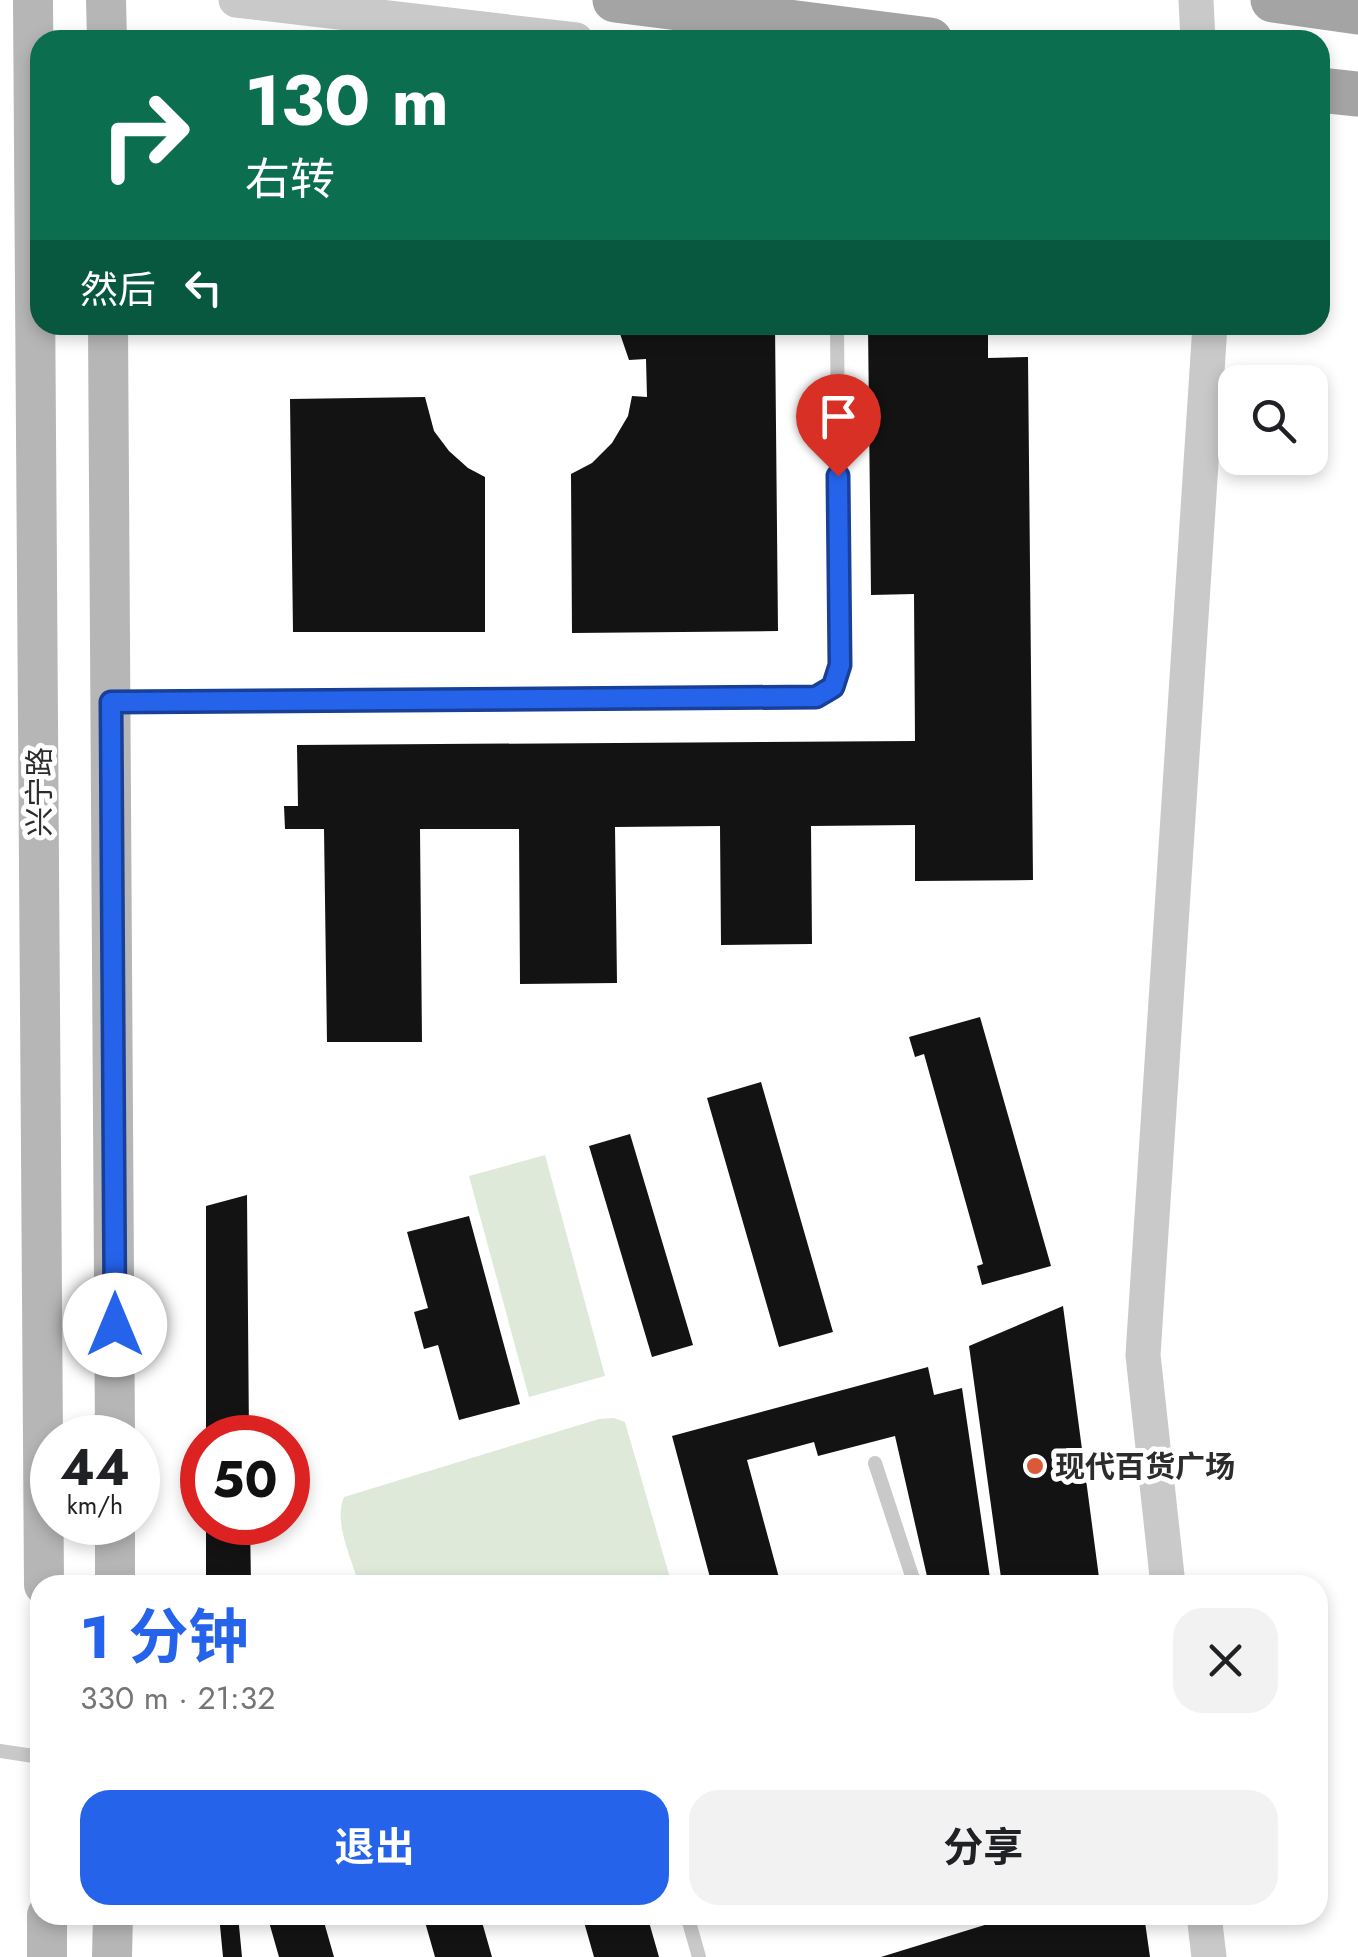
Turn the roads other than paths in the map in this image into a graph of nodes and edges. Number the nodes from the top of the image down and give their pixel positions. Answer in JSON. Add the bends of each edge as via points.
{"nodes":[{"id":1,"x":34,"y":0,"type":"edge"},
{"id":2,"x":106,"y":0,"type":"edge"},
{"id":3,"x":236,"y":0,"type":"edge"},
{"id":4,"x":615,"y":0,"type":"edge"},
{"id":5,"x":1196,"y":0,"type":"edge"},
{"id":6,"x":1273,"y":0,"type":"edge"},
{"id":7,"x":1358,"y":12,"type":"edge"},
{"id":8,"x":34,"y":30,"type":"edge"},
{"id":9,"x":106,"y":30,"type":"edge"},
{"id":10,"x":491,"y":30,"type":"edge"},
{"id":11,"x":851,"y":30,"type":"edge"},
{"id":12,"x":1198,"y":30,"type":"edge"},
{"id":13,"x":1330,"y":91,"type":"edge"},
{"id":14,"x":1358,"y":94,"type":"edge"},
{"id":15,"x":36,"y":335,"type":"edge"},
{"id":16,"x":108,"y":335,"type":"edge"},
{"id":17,"x":837,"y":335,"type":"edge"},
{"id":18,"x":1209,"y":335,"type":"edge"},
{"id":19,"x":111,"y":702,"type":"junction"},
{"id":20,"x":116,"y":1415,"type":"edge"},
{"id":21,"x":874,"y":1464,"type":"dead end"},
{"id":22,"x":115,"y":1545,"type":"edge"},
{"id":23,"x":44,"y":1575,"type":"edge"},
{"id":24,"x":114,"y":1575,"type":"edge"},
{"id":25,"x":912,"y":1575,"type":"edge"},
{"id":26,"x":1167,"y":1575,"type":"edge"},
{"id":27,"x":0,"y":1751,"type":"edge"},
{"id":28,"x":30,"y":1756,"type":"edge"},
{"id":29,"x":47,"y":1925,"type":"edge"},
{"id":30,"x":112,"y":1925,"type":"edge"},
{"id":31,"x":690,"y":1925,"type":"edge"},
{"id":32,"x":1205,"y":1925,"type":"edge"},
{"id":33,"x":47,"y":1957,"type":"edge"},
{"id":34,"x":112,"y":1957,"type":"edge"},
{"id":35,"x":698,"y":1957,"type":"edge"},
{"id":36,"x":1209,"y":1957,"type":"edge"}],
"edges":[{"from":1,"to":8,"type":"main road","name":"兴宁路"},
{"from":2,"to":9,"type":"main road"},
{"from":3,"to":10,"type":"street"},
{"from":4,"to":11,"type":"main road"},
{"from":5,"to":12,"type":"street"},
{"from":6,"to":7,"type":"main road"},
{"from":13,"to":14,"type":"main road"},
{"from":15,"to":23,"type":"main road","name":"兴宁路"},
{"from":16,"to":19,"type":"main road"},
{"from":17,"to":19,"type":"lane","via":[[840,665],[833,687],[816,697]]},
{"from":18,"to":26,"type":"street","via":[[1142,1355]]},
{"from":19,"to":20,"type":"main road"},
{"from":21,"to":25,"type":"lane"},
{"from":22,"to":24,"type":"main road"},
{"from":27,"to":28,"type":"lane"},
{"from":29,"to":33,"type":"main road"},
{"from":30,"to":34,"type":"main road"},
{"from":31,"to":35,"type":"lane"},
{"from":32,"to":36,"type":"street"}]}
